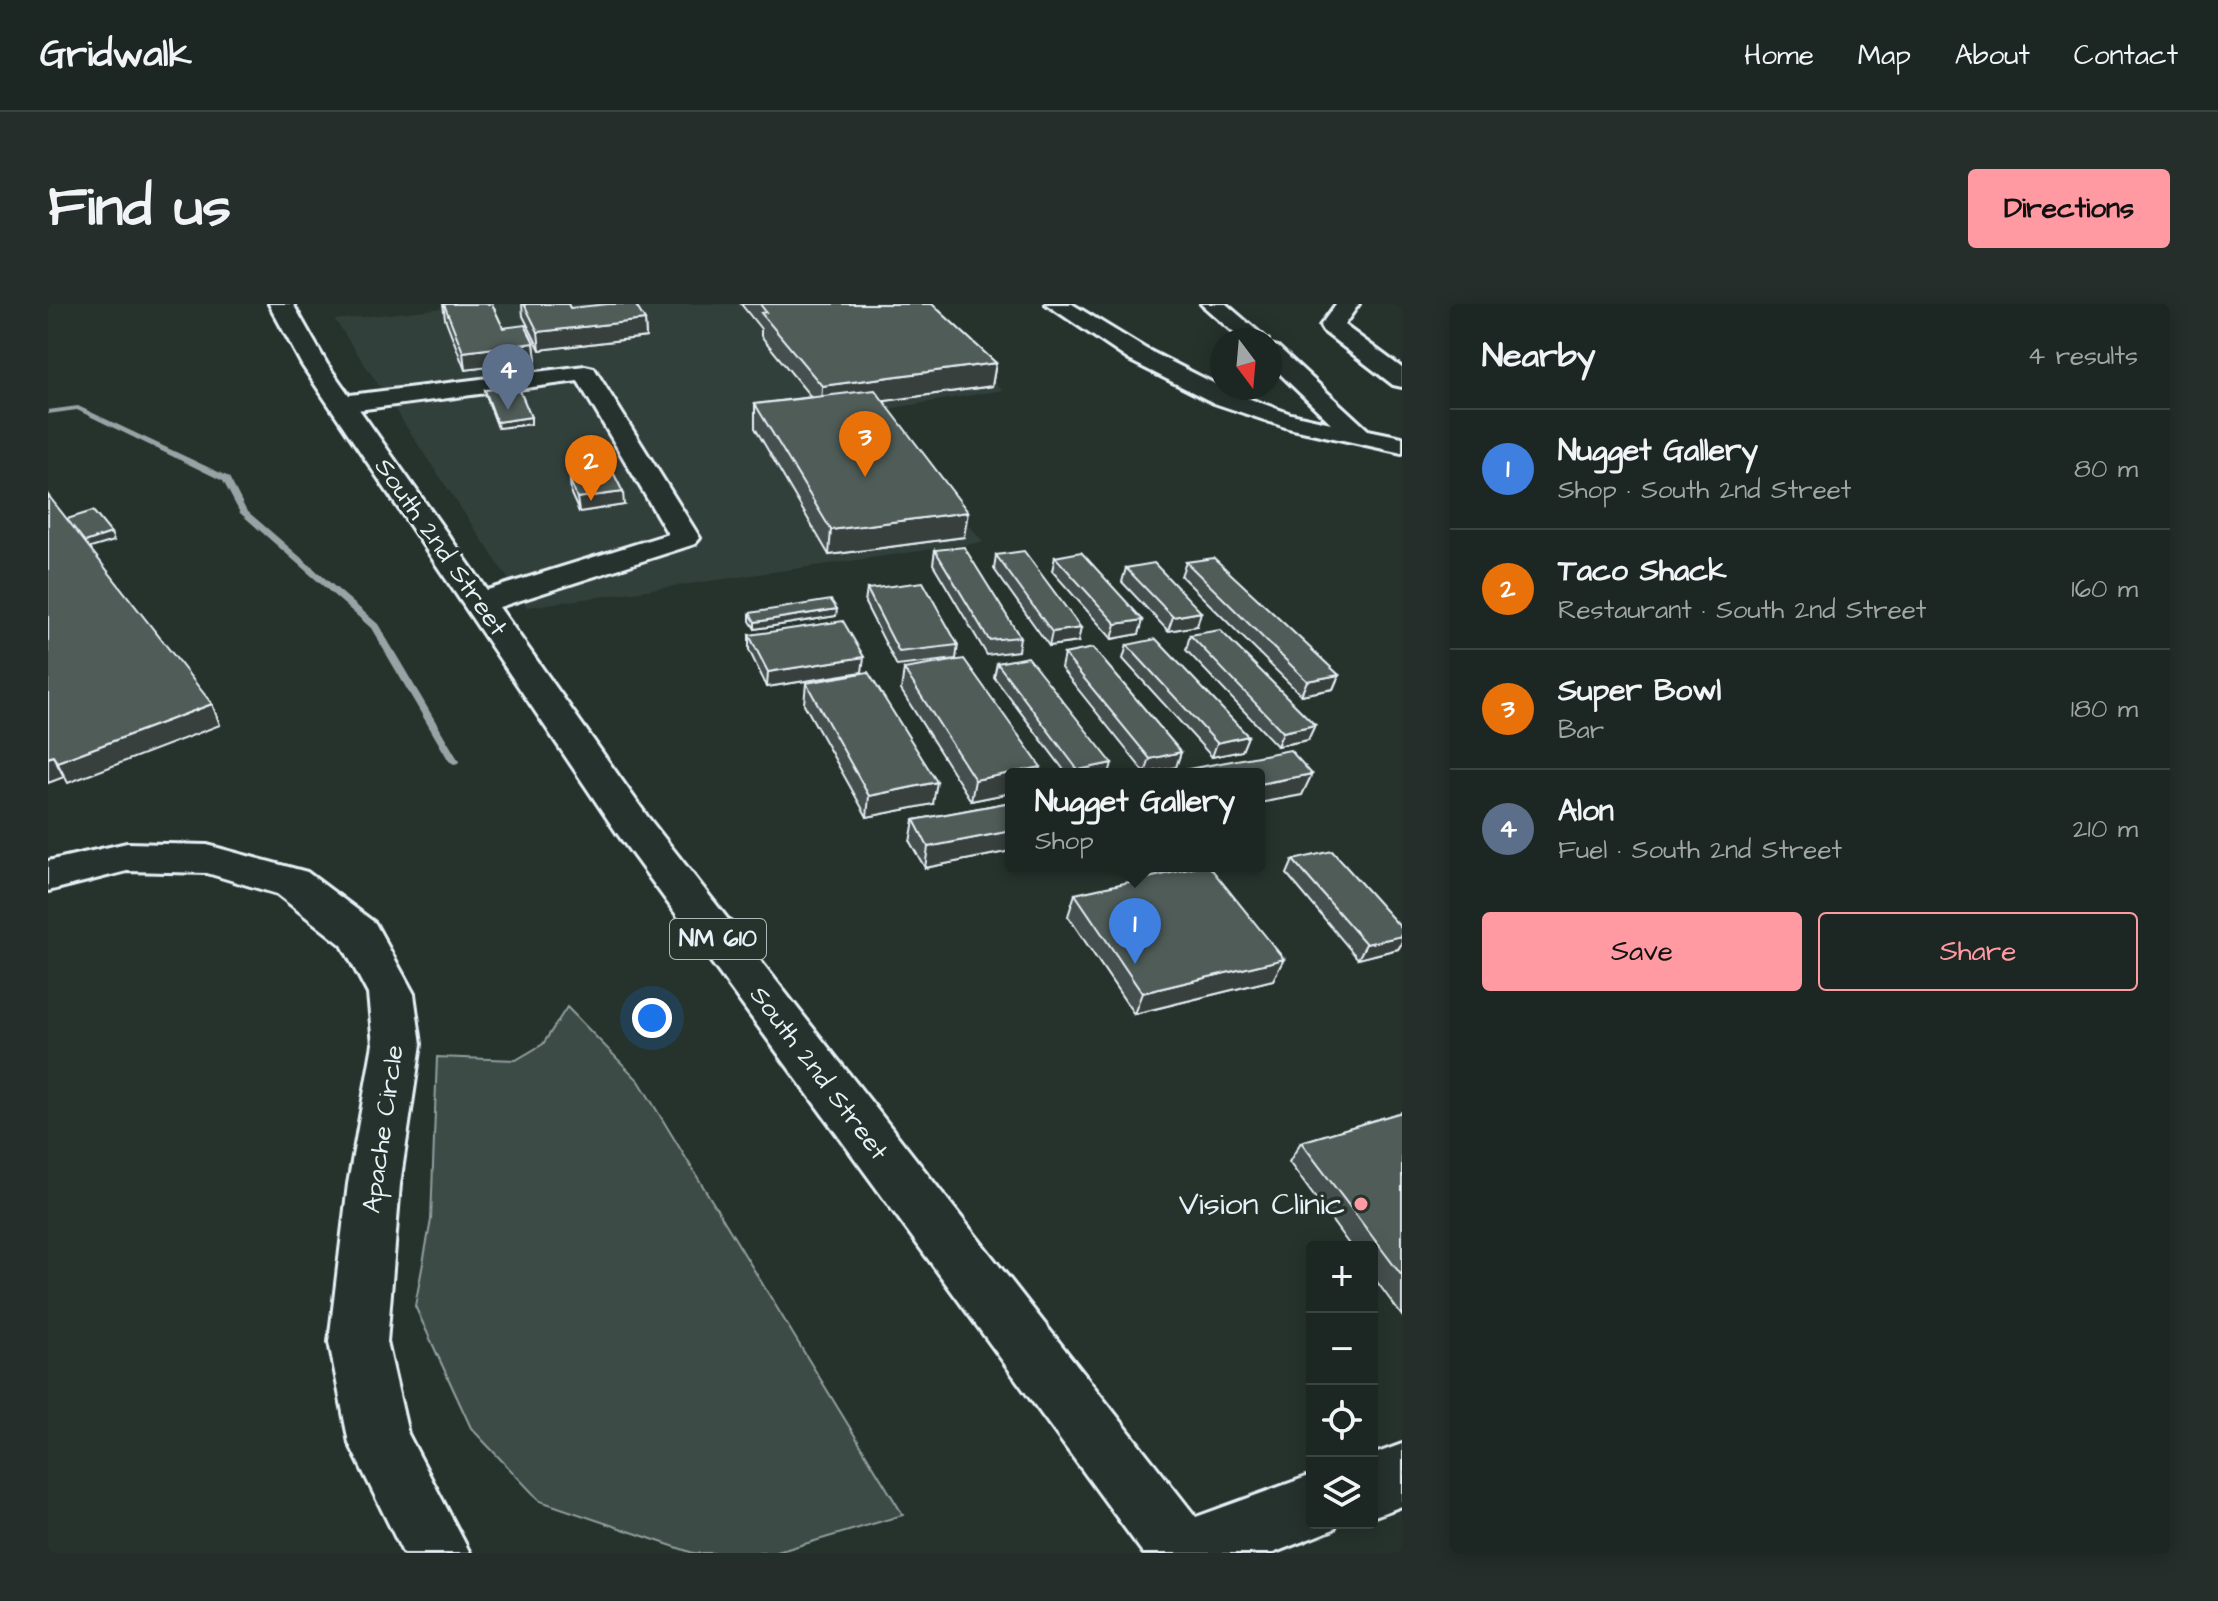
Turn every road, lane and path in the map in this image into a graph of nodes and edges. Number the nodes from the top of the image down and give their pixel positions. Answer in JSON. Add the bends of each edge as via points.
{"nodes":[{"id":1,"x":281,"y":304,"type":"edge"},
{"id":2,"x":1057,"y":304,"type":"edge"},
{"id":3,"x":1212,"y":304,"type":"edge"},
{"id":4,"x":1348,"y":304,"type":"edge"},
{"id":5,"x":1241,"y":328,"type":"edge"},
{"id":6,"x":1282,"y":362,"type":"edge"},
{"id":7,"x":1402,"y":380,"type":"edge"},
{"id":8,"x":342,"y":404,"type":"junction"},
{"id":9,"x":1358,"y":435,"type":"junction"},
{"id":10,"x":1402,"y":445,"type":"edge"},
{"id":11,"x":479,"y":603,"type":"junction"},
{"id":12,"x":48,"y":876,"type":"edge"},
{"id":13,"x":1402,"y":1475,"type":"edge"},
{"id":14,"x":1378,"y":1484,"type":"edge"},
{"id":15,"x":1306,"y":1509,"type":"edge"},
{"id":16,"x":438,"y":1553,"type":"edge"},
{"id":17,"x":1184,"y":1553,"type":"edge"}],
"edges":[{"from":1,"to":8,"type":"main road","name":"South 2nd Street","number":"NM 610"},
{"from":2,"to":9,"type":"street","via":[[1210,392],[1283,419]]},
{"from":3,"to":5,"type":"street"},
{"from":4,"to":7,"type":"street","via":[[1331,326]]},
{"from":6,"to":9,"type":"street"},
{"from":8,"to":11,"type":"main road","name":"South 2nd Street","number":"NM 610"},
{"from":8,"to":11,"type":"street","via":[[585,373],[685,538]]},
{"from":9,"to":10,"type":"street"},
{"from":11,"to":17,"type":"main road","name":"South 2nd Street","number":"NM 610","via":[[633,826]]},
{"from":12,"to":16,"type":"main road","name":"Apache Circle","via":[[127,857],[207,859],[292,883],[359,934],[391,994],[397,1044],[374,1184],[358,1342],[380,1443]]},
{"from":13,"to":14,"type":"main road"},
{"from":15,"to":17,"type":"main road"}]}
